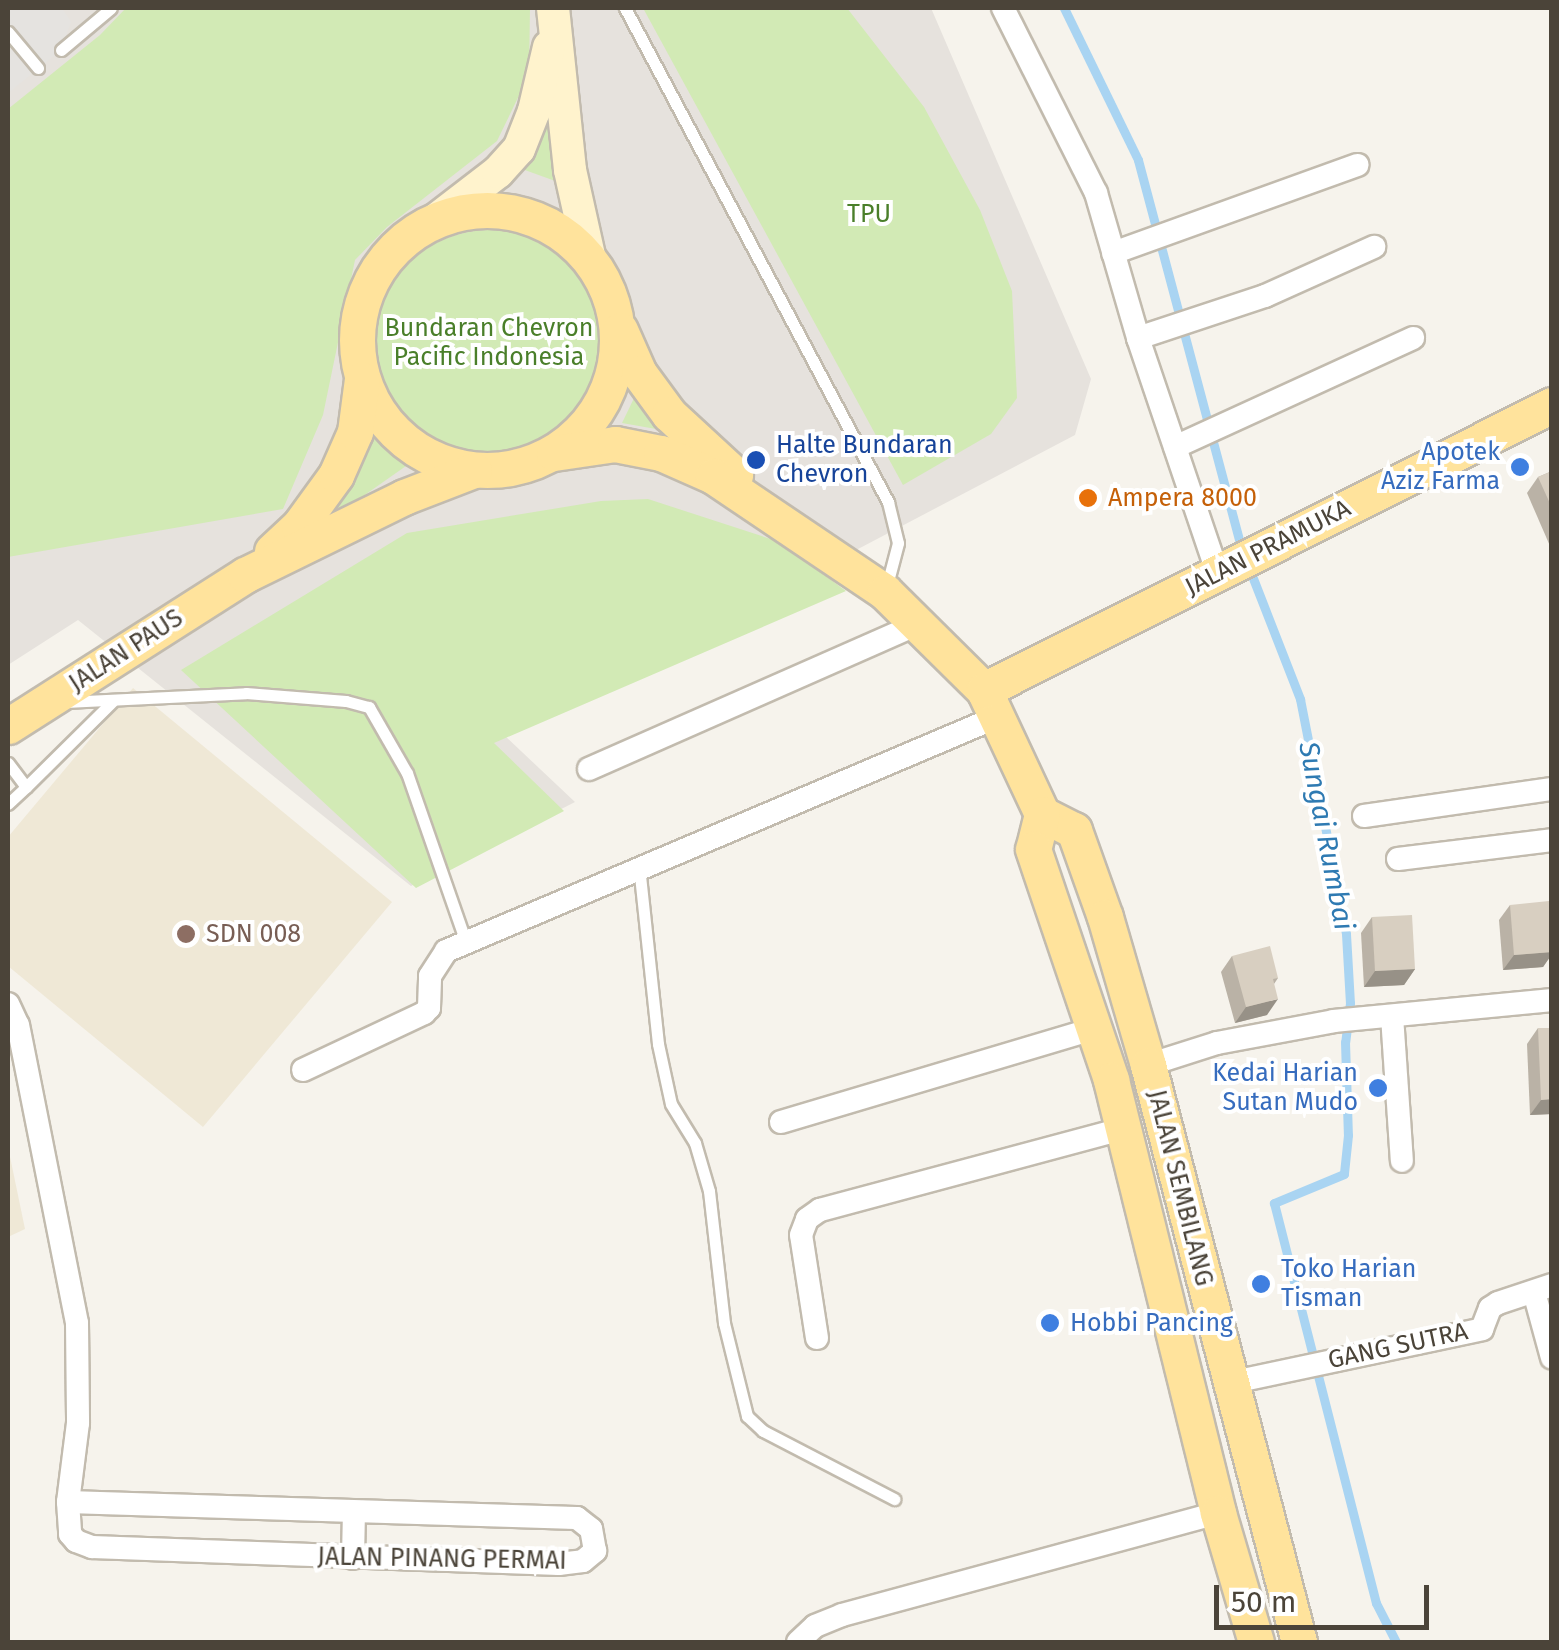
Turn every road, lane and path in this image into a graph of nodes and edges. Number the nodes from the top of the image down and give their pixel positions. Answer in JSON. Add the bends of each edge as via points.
{"nodes":[{"id":1,"x":111,"y":8,"type":"edge"},
{"id":2,"x":625,"y":8,"type":"edge"},
{"id":3,"x":1003,"y":8,"type":"edge"},
{"id":4,"x":554,"y":13,"type":"edge"},
{"id":5,"x":8,"y":32,"type":"edge"},
{"id":6,"x":61,"y":50,"type":"dead end"},
{"id":7,"x":38,"y":68,"type":"dead end"},
{"id":8,"x":1358,"y":165,"type":"dead end"},
{"id":9,"x":432,"y":222,"type":"junction"},
{"id":10,"x":1374,"y":247,"type":"dead end"},
{"id":11,"x":1114,"y":253,"type":"junction"},
{"id":12,"x":590,"y":260,"type":"junction"},
{"id":13,"x":618,"y":326,"type":"junction"},
{"id":14,"x":1138,"y":338,"type":"junction"},
{"id":15,"x":1413,"y":338,"type":"dead end"},
{"id":16,"x":362,"y":379,"type":"junction"},
{"id":17,"x":1552,"y":405,"type":"edge"},
{"id":18,"x":1186,"y":442,"type":"junction"},
{"id":19,"x":554,"y":454,"type":"junction"},
{"id":20,"x":474,"y":470,"type":"junction"},
{"id":21,"x":791,"y":527,"type":"junction"},
{"id":22,"x":245,"y":574,"type":"junction"},
{"id":23,"x":1218,"y":574,"type":"junction"},
{"id":24,"x":885,"y":592,"type":"junction"},
{"id":25,"x":916,"y":625,"type":"junction"},
{"id":26,"x":47,"y":702,"type":"junction"},
{"id":27,"x":112,"y":702,"type":"junction"},
{"id":28,"x":990,"y":703,"type":"junction"},
{"id":29,"x":8,"y":726,"type":"edge"},
{"id":30,"x":8,"y":763,"type":"edge"},
{"id":31,"x":589,"y":769,"type":"dead end"},
{"id":32,"x":26,"y":786,"type":"junction"},
{"id":33,"x":1552,"y":789,"type":"edge"},
{"id":34,"x":8,"y":804,"type":"edge"},
{"id":35,"x":1364,"y":816,"type":"dead end"},
{"id":36,"x":1058,"y":822,"type":"junction"},
{"id":37,"x":1552,"y":840,"type":"edge"},
{"id":38,"x":1398,"y":858,"type":"dead end"},
{"id":39,"x":639,"y":866,"type":"junction"},
{"id":40,"x":466,"y":942,"type":"junction"},
{"id":41,"x":1552,"y":1000,"type":"edge"},
{"id":42,"x":8,"y":1004,"type":"edge"},
{"id":43,"x":1392,"y":1016,"type":"junction"},
{"id":44,"x":1096,"y":1028,"type":"junction"},
{"id":45,"x":1148,"y":1065,"type":"junction"},
{"id":46,"x":303,"y":1070,"type":"dead end"},
{"id":47,"x":781,"y":1122,"type":"dead end"},
{"id":48,"x":1123,"y":1129,"type":"junction"},
{"id":49,"x":1402,"y":1161,"type":"dead end"},
{"id":50,"x":1543,"y":1288,"type":"edge"},
{"id":51,"x":817,"y":1338,"type":"dead end"},
{"id":52,"x":1552,"y":1358,"type":"edge"},
{"id":53,"x":1229,"y":1383,"type":"junction"},
{"id":54,"x":894,"y":1499,"type":"dead end"},
{"id":55,"x":68,"y":1502,"type":"junction"},
{"id":56,"x":354,"y":1512,"type":"junction"},
{"id":57,"x":1218,"y":1512,"type":"junction"},
{"id":58,"x":353,"y":1558,"type":"junction"},
{"id":59,"x":798,"y":1642,"type":"edge"},
{"id":60,"x":1256,"y":1642,"type":"edge"},
{"id":61,"x":1299,"y":1642,"type":"edge"}],
"edges":[{"from":1,"to":6,"type":"lane"},
{"from":2,"to":24,"type":"lane","via":[[888,502],[898,543]]},
{"from":3,"to":11,"type":"street","via":[[1096,193]]},
{"from":4,"to":9,"type":"street","via":[[534,111],[519,149]]},
{"from":4,"to":12,"type":"street","via":[[570,170]]},
{"from":5,"to":7,"type":"lane"},
{"from":8,"to":11,"type":"street"},
{"from":9,"to":12,"type":"main road","via":[[498,210],[563,234]]},
{"from":9,"to":16,"type":"main road","via":[[404,240],[368,286],[356,346]]},
{"from":10,"to":14,"type":"street","via":[[1265,296]]},
{"from":11,"to":14,"type":"street"},
{"from":12,"to":13,"type":"main road","via":[[610,294]]},
{"from":13,"to":19,"type":"main road","via":[[606,396],[585,428]]},
{"from":13,"to":21,"type":"main road","name":"JALAN SEMBILANG","via":[[639,373],[669,414]]},
{"from":14,"to":18,"type":"street"},
{"from":15,"to":18,"type":"street"},
{"from":16,"to":20,"type":"main road","via":[[401,438],[434,460]]},
{"from":16,"to":22,"type":"main road","name":"JALAN PAUS","via":[[355,432],[336,475],[299,526]]},
{"from":17,"to":23,"type":"main road","name":"JALAN PRAMUKA"},
{"from":18,"to":23,"type":"street"},
{"from":19,"to":20,"type":"main road","via":[[516,468]]},
{"from":19,"to":21,"type":"main road","name":"JALAN SEMBILANG","via":[[615,444],[661,453],[713,476]]},
{"from":20,"to":22,"type":"main road","name":"JALAN PAUS"},
{"from":21,"to":24,"type":"main road","name":"JALAN SEMBILANG"},
{"from":22,"to":26,"type":"main road","name":"JALAN PAUS"},
{"from":23,"to":28,"type":"main road","name":"JALAN PRAMUKA"},
{"from":24,"to":25,"type":"main road","name":"JALAN SEMBILANG"},
{"from":25,"to":28,"type":"main road","name":"JALAN SEMBILANG"},
{"from":25,"to":31,"type":"street"},
{"from":26,"to":27,"type":"lane"},
{"from":26,"to":29,"type":"main road","name":"JALAN PAUS"},
{"from":27,"to":32,"type":"lane"},
{"from":27,"to":40,"type":"lane","via":[[246,693],[369,707],[407,773]]},
{"from":28,"to":36,"type":"main road","name":"JALAN SEMBILANG"},
{"from":28,"to":39,"type":"street"},
{"from":30,"to":32,"type":"lane"},
{"from":32,"to":34,"type":"lane"},
{"from":33,"to":35,"type":"street"},
{"from":36,"to":44,"type":"main road","name":"JALAN SEMBILANG","via":[[1033,848]]},
{"from":36,"to":45,"type":"main road","name":"JALAN SEMBILANG","via":[[1105,917]]},
{"from":37,"to":38,"type":"street"},
{"from":39,"to":40,"type":"street"},
{"from":39,"to":54,"type":"lane","via":[[658,1044],[671,1104],[695,1143],[709,1191],[724,1323],[747,1416],[763,1431]]},
{"from":40,"to":46,"type":"street","via":[[434,964],[424,1013]]},
{"from":41,"to":43,"type":"street"},
{"from":42,"to":55,"type":"street","name":"JALAN PINANG PERMAI","via":[[18,1025],[77,1322],[78,1423]]},
{"from":43,"to":45,"type":"street","via":[[1217,1043]]},
{"from":43,"to":49,"type":"street"},
{"from":44,"to":47,"type":"street"},
{"from":44,"to":48,"type":"main road","name":"JALAN SEMBILANG"},
{"from":45,"to":53,"type":"main road","name":"JALAN SEMBILANG"},
{"from":48,"to":51,"type":"street","via":[[820,1210],[801,1235]]},
{"from":48,"to":57,"type":"main road","name":"JALAN SEMBILANG"},
{"from":50,"to":52,"type":"street"},
{"from":50,"to":53,"type":"street","name":"GANG SUTRA","via":[[1490,1308],[1482,1329]]},
{"from":53,"to":61,"type":"main road","name":"JALAN SEMBILANG"},
{"from":55,"to":56,"type":"street","name":"JALAN PINANG PERMAI"},
{"from":55,"to":58,"type":"street","name":"JALAN PINANG PERMAI","via":[[70,1534],[92,1547]]},
{"from":56,"to":58,"type":"street"},
{"from":56,"to":58,"type":"street","name":"JALAN PINANG PERMAI","via":[[577,1518],[591,1529],[595,1551],[584,1561],[558,1564]]},
{"from":57,"to":59,"type":"street","via":[[842,1615],[814,1626]]},
{"from":57,"to":60,"type":"main road","name":"JALAN SEMBILANG"}]}
